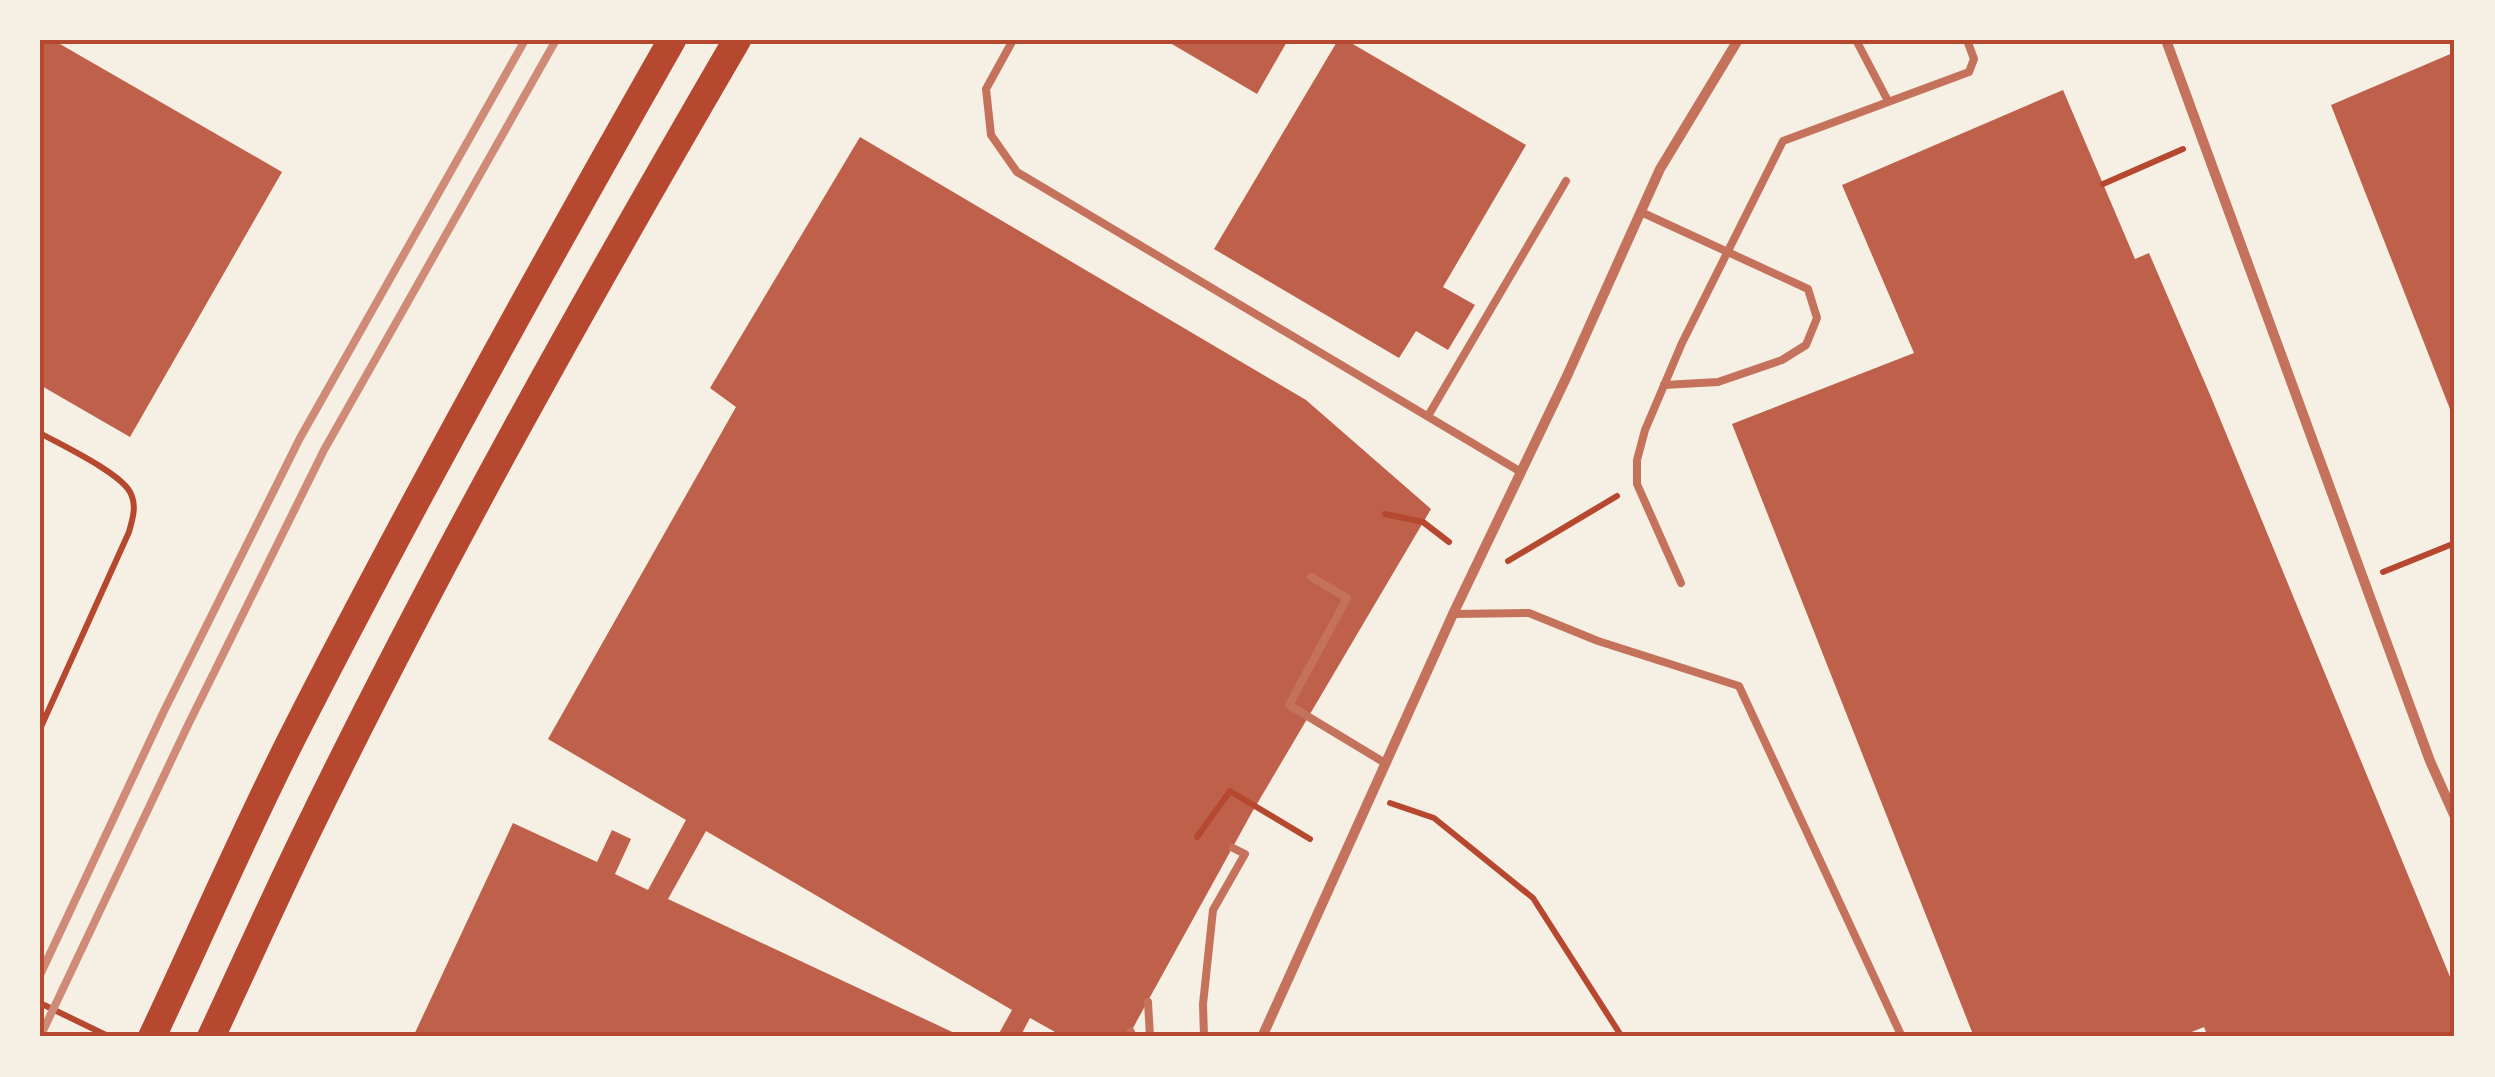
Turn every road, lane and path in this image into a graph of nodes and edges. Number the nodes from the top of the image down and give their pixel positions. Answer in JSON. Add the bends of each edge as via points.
{"nodes":[{"id":1,"x":672,"y":40,"type":"edge"},
{"id":2,"x":737,"y":40,"type":"edge"},
{"id":3,"x":1013,"y":40,"type":"edge"},
{"id":4,"x":1738,"y":40,"type":"edge"},
{"id":5,"x":1856,"y":40,"type":"edge"},
{"id":6,"x":1967,"y":40,"type":"edge"},
{"id":7,"x":2166,"y":40,"type":"edge"},
{"id":8,"x":1888,"y":101,"type":"junction"},
{"id":9,"x":2154,"y":161,"type":"dead end"},
{"id":10,"x":1566,"y":181,"type":"dead end"},
{"id":11,"x":2103,"y":184,"type":"dead end"},
{"id":12,"x":1640,"y":212,"type":"junction"},
{"id":13,"x":1729,"y":252,"type":"junction"},
{"id":14,"x":1664,"y":385,"type":"junction"},
{"id":15,"x":1428,"y":416,"type":"junction"},
{"id":16,"x":40,"y":433,"type":"edge"},
{"id":17,"x":1521,"y":472,"type":"junction"},
{"id":18,"x":1637,"y":484,"type":"junction"},
{"id":19,"x":1385,"y":514,"type":"dead end"},
{"id":20,"x":1449,"y":542,"type":"dead end"},
{"id":21,"x":2455,"y":543,"type":"edge"},
{"id":22,"x":1503,"y":564,"type":"dead end"},
{"id":23,"x":1311,"y":577,"type":"dead end"},
{"id":24,"x":2363,"y":580,"type":"junction"},
{"id":25,"x":1680,"y":583,"type":"dead end"},
{"id":26,"x":1453,"y":614,"type":"junction"},
{"id":27,"x":40,"y":729,"type":"edge"},
{"id":28,"x":1385,"y":763,"type":"junction"},
{"id":29,"x":1370,"y":796,"type":"junction"},
{"id":30,"x":2455,"y":816,"type":"edge"},
{"id":31,"x":1197,"y":837,"type":"dead end"},
{"id":32,"x":1310,"y":838,"type":"dead end"},
{"id":33,"x":1233,"y":848,"type":"dead end"},
{"id":34,"x":1148,"y":1002,"type":"dead end"},
{"id":35,"x":40,"y":1003,"type":"edge"},
{"id":36,"x":110,"y":1037,"type":"edge"},
{"id":37,"x":152,"y":1037,"type":"edge"},
{"id":38,"x":211,"y":1037,"type":"edge"},
{"id":39,"x":1150,"y":1037,"type":"edge"},
{"id":40,"x":1204,"y":1037,"type":"edge"},
{"id":41,"x":1262,"y":1037,"type":"edge"},
{"id":42,"x":1622,"y":1037,"type":"edge"},
{"id":43,"x":1902,"y":1037,"type":"edge"}],
"edges":[{"from":1,"to":37,"type":"highway","via":[[412,505],[291,740]]},
{"from":2,"to":38,"type":"highway","via":[[445,564],[303,838]]},
{"from":3,"to":15,"type":"lane","via":[[986,89],[991,136],[1017,172]]},
{"from":4,"to":12,"type":"street"},
{"from":5,"to":8,"type":"lane"},
{"from":6,"to":8,"type":"lane","via":[[1974,59],[1968,72]]},
{"from":7,"to":24,"type":"street"},
{"from":8,"to":13,"type":"lane","via":[[1783,141]]},
{"from":9,"to":11,"type":"path"},
{"from":10,"to":15,"type":"lane"},
{"from":12,"to":13,"type":"lane"},
{"from":12,"to":17,"type":"street"},
{"from":13,"to":14,"type":"lane"},
{"from":13,"to":14,"type":"lane","via":[[1808,289],[1817,318],[1806,344],[1782,360],[1718,382]]},
{"from":14,"to":18,"type":"lane","via":[[1645,430]]},
{"from":15,"to":17,"type":"lane"},
{"from":16,"to":27,"type":"path","via":[[118,478],[134,512]]},
{"from":17,"to":26,"type":"street"},
{"from":18,"to":22,"type":"path"},
{"from":18,"to":25,"type":"lane"},
{"from":19,"to":20,"type":"path","via":[[1423,522]]},
{"from":21,"to":24,"type":"path"},
{"from":23,"to":28,"type":"lane","via":[[1346,598],[1289,705]]},
{"from":24,"to":30,"type":"street"},
{"from":26,"to":28,"type":"street"},
{"from":26,"to":43,"type":"lane","via":[[1530,613],[1739,686]]},
{"from":28,"to":29,"type":"street"},
{"from":29,"to":41,"type":"street"},
{"from":29,"to":42,"type":"path","via":[[1434,818],[1533,898]]},
{"from":31,"to":32,"type":"path","via":[[1230,791]]},
{"from":33,"to":40,"type":"lane","via":[[1245,854],[1213,910]]},
{"from":34,"to":39,"type":"lane"},
{"from":35,"to":36,"type":"path"}]}
